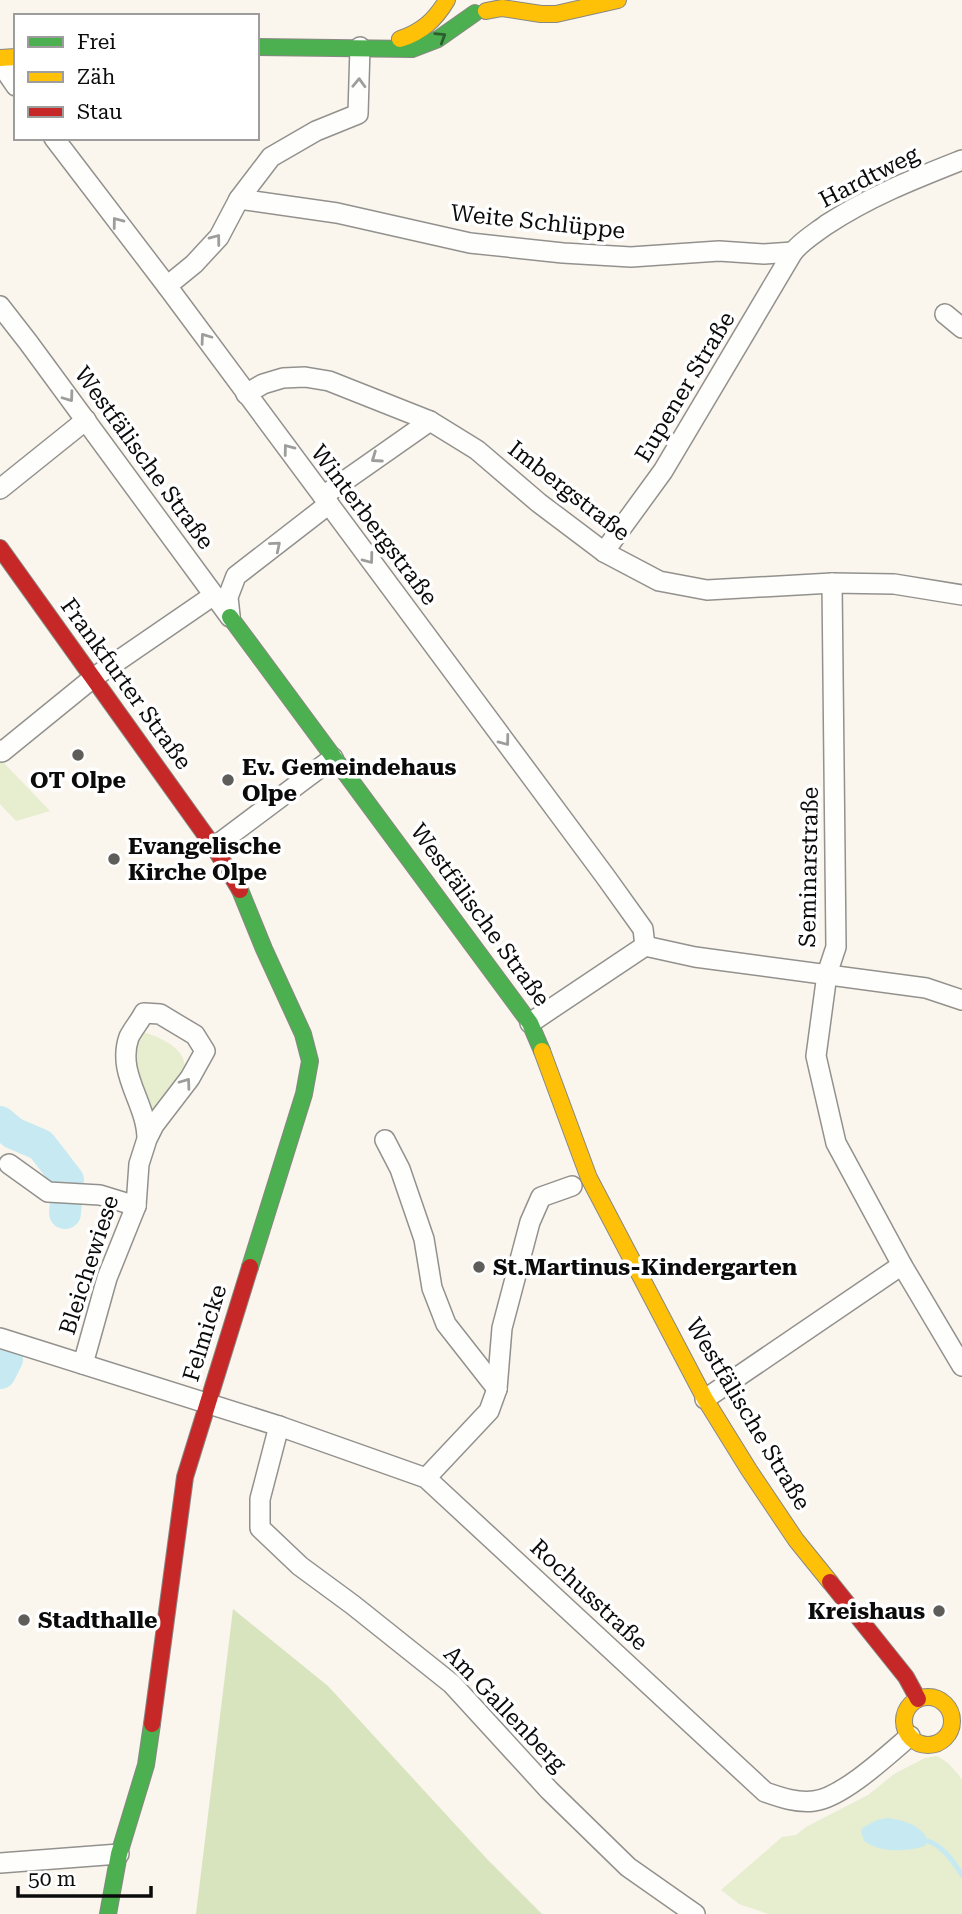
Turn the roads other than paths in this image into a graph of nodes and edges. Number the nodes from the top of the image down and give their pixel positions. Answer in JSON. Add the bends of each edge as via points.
{"nodes":[{"id":1,"x":447,"y":0,"type":"edge"},
{"id":2,"x":538,"y":0,"type":"edge"},
{"id":3,"x":618,"y":0,"type":"edge"},
{"id":4,"x":588,"y":5,"type":"junction"},
{"id":5,"x":486,"y":8,"type":"edge"},
{"id":6,"x":259,"y":47,"type":"edge"},
{"id":7,"x":360,"y":47,"type":"junction"},
{"id":8,"x":0,"y":67,"type":"edge"},
{"id":9,"x":14,"y":84,"type":"edge"},
{"id":10,"x":56,"y":140,"type":"edge"},
{"id":11,"x":962,"y":160,"type":"edge"},
{"id":12,"x":239,"y":199,"type":"junction"},
{"id":13,"x":797,"y":247,"type":"junction"},
{"id":14,"x":167,"y":286,"type":"junction"},
{"id":15,"x":0,"y":306,"type":"edge"},
{"id":16,"x":945,"y":314,"type":"dead end"},
{"id":17,"x":962,"y":328,"type":"edge"},
{"id":18,"x":246,"y":394,"type":"junction"},
{"id":19,"x":86,"y":420,"type":"junction"},
{"id":20,"x":430,"y":421,"type":"junction"},
{"id":21,"x":0,"y":489,"type":"edge"},
{"id":22,"x":326,"y":500,"type":"junction"},
{"id":23,"x":0,"y":548,"type":"edge"},
{"id":24,"x":604,"y":552,"type":"junction"},
{"id":25,"x":197,"y":572,"type":"junction"},
{"id":26,"x":236,"y":576,"type":"junction"},
{"id":27,"x":832,"y":583,"type":"junction"},
{"id":28,"x":214,"y":595,"type":"junction"},
{"id":29,"x":962,"y":595,"type":"edge"},
{"id":30,"x":230,"y":617,"type":"junction"},
{"id":31,"x":93,"y":678,"type":"junction"},
{"id":32,"x":0,"y":750,"type":"edge"},
{"id":33,"x":333,"y":758,"type":"junction"},
{"id":34,"x":214,"y":847,"type":"junction"},
{"id":35,"x":645,"y":946,"type":"junction"},
{"id":36,"x":827,"y":974,"type":"junction"},
{"id":37,"x":962,"y":1000,"type":"edge"},
{"id":38,"x":530,"y":1023,"type":"junction"},
{"id":39,"x":147,"y":1139,"type":"junction"},
{"id":40,"x":385,"y":1140,"type":"dead end"},
{"id":41,"x":9,"y":1164,"type":"dead end"},
{"id":42,"x":572,"y":1186,"type":"dead end"},
{"id":43,"x":136,"y":1206,"type":"junction"},
{"id":44,"x":902,"y":1265,"type":"junction"},
{"id":45,"x":0,"y":1338,"type":"edge"},
{"id":46,"x":83,"y":1364,"type":"junction"},
{"id":47,"x":962,"y":1366,"type":"edge"},
{"id":48,"x":497,"y":1389,"type":"junction"},
{"id":49,"x":705,"y":1399,"type":"junction"},
{"id":50,"x":208,"y":1403,"type":"junction"},
{"id":51,"x":279,"y":1426,"type":"junction"},
{"id":52,"x":426,"y":1478,"type":"junction"},
{"id":53,"x":918,"y":1699,"type":"junction"},
{"id":54,"x":910,"y":1735,"type":"junction"},
{"id":55,"x":119,"y":1854,"type":"junction"},
{"id":56,"x":0,"y":1863,"type":"edge"},
{"id":57,"x":108,"y":1914,"type":"edge"},
{"id":58,"x":695,"y":1914,"type":"edge"}],
"edges":[{"from":1,"to":5,"type":"street","via":[[468,14]]},
{"from":1,"to":7,"type":"street","via":[[430,24],[414,35]]},
{"from":2,"to":4,"type":"street"},
{"from":3,"to":4,"type":"street"},
{"from":4,"to":5,"type":"street","via":[[541,14]]},
{"from":7,"to":5,"type":"street","one_way":true,"via":[[424,47]]},
{"from":6,"to":7,"type":"street"},
{"from":12,"to":7,"type":"street","one_way":true,"via":[[271,157],[358,114]]},
{"from":8,"to":9,"type":"street"},
{"from":14,"to":10,"type":"street","name":"Winterbergstraße","one_way":true},
{"from":11,"to":13,"type":"street","name":"Hardtweg","via":[[889,188]]},
{"from":12,"to":13,"type":"street","name":"Weite Schlüppe","via":[[337,212],[470,243],[564,253],[631,257],[719,251],[764,254]]},
{"from":14,"to":12,"type":"street","one_way":true,"via":[[219,237]]},
{"from":13,"to":24,"type":"street","name":"Eupener Straße","via":[[663,471]]},
{"from":18,"to":14,"type":"street","name":"Winterbergstraße","one_way":true},
{"from":15,"to":19,"type":"street","name":"Westfälische Straße","one_way":true},
{"from":16,"to":17,"type":"street"},
{"from":18,"to":20,"type":"street","name":"Imbergstraße","via":[[263,384],[304,377],[328,381]]},
{"from":22,"to":18,"type":"street","name":"Winterbergstraße","one_way":true},
{"from":19,"to":21,"type":"street"},
{"from":19,"to":25,"type":"street","name":"Westfälische Straße"},
{"from":20,"to":22,"type":"street","one_way":true},
{"from":20,"to":24,"type":"street","name":"Imbergstraße","via":[[477,450]]},
{"from":26,"to":22,"type":"street","one_way":true},
{"from":22,"to":35,"type":"street","name":"Winterbergstraße","one_way":true,"via":[[643,929]]},
{"from":23,"to":31,"type":"street","name":"Frankfurter Straße"},
{"from":24,"to":27,"type":"street","name":"Imbergstraße","via":[[659,581],[707,590]]},
{"from":25,"to":26,"type":"street","via":[[216,578]]},
{"from":25,"to":28,"type":"street","name":"Westfälische Straße"},
{"from":26,"to":30,"type":"street","via":[[228,597]]},
{"from":27,"to":29,"type":"street","name":"Imbergstraße","via":[[894,584]]},
{"from":27,"to":36,"type":"street","name":"Seminarstraße","via":[[836,947]]},
{"from":28,"to":30,"type":"street","name":"Westfälische Straße"},
{"from":28,"to":31,"type":"street"},
{"from":30,"to":33,"type":"street","name":"Westfälische Straße"},
{"from":31,"to":32,"type":"street"},
{"from":31,"to":34,"type":"street","name":"Frankfurter Straße"},
{"from":33,"to":34,"type":"street"},
{"from":33,"to":38,"type":"street","name":"Westfälische Straße"},
{"from":34,"to":50,"type":"street","name":"Felmicke","via":[[243,894],[303,1034],[310,1061],[304,1094]]},
{"from":35,"to":36,"type":"street"},
{"from":35,"to":38,"type":"street"},
{"from":36,"to":37,"type":"street","via":[[926,988]]},
{"from":36,"to":44,"type":"street","name":"Seminarstraße","via":[[816,1056],[836,1143]]},
{"from":38,"to":49,"type":"street","name":"Westfälische Straße","via":[[589,1178]]},
{"from":39,"to":39,"type":"street","name":"Bleichewiese","one_way":true,"via":[[205,1051],[195,1035],[160,1014],[144,1013],[130,1037],[125,1063],[147,1126]]},
{"from":39,"to":43,"type":"street","name":"Bleichewiese","via":[[139,1164]]},
{"from":40,"to":48,"type":"street","via":[[424,1239],[432,1288],[446,1324]]},
{"from":41,"to":43,"type":"street","via":[[48,1192],[105,1196]]},
{"from":42,"to":48,"type":"street","via":[[541,1198],[530,1222],[502,1328]]},
{"from":43,"to":46,"type":"street","name":"Bleichewiese","via":[[107,1278]]},
{"from":44,"to":47,"type":"street","name":"Seminarstraße"},
{"from":44,"to":49,"type":"street"},
{"from":45,"to":46,"type":"street","name":"Rochusstraße"},
{"from":46,"to":50,"type":"street","name":"Rochusstraße"},
{"from":48,"to":52,"type":"street","via":[[489,1411]]},
{"from":49,"to":53,"type":"street","name":"Westfälische Straße","via":[[796,1540],[906,1677]]},
{"from":50,"to":51,"type":"street","name":"Rochusstraße"},
{"from":50,"to":55,"type":"street","name":"Felmicke","via":[[185,1477],[146,1765]]},
{"from":51,"to":52,"type":"street","name":"Rochusstraße"},
{"from":51,"to":58,"type":"street","name":"Am Gallenberg","via":[[260,1499],[260,1528],[300,1566],[452,1684],[549,1790],[628,1867]]},
{"from":52,"to":54,"type":"street","name":"Rochusstraße","via":[[765,1792],[801,1802],[818,1801],[872,1769]]},
{"from":53,"to":54,"type":"street","via":[[906,1710],[905,1727]]},
{"from":53,"to":54,"type":"street","via":[[937,1698],[948,1707],[951,1739],[930,1745]]},
{"from":55,"to":56,"type":"street"},
{"from":55,"to":57,"type":"street","name":"Felmicke"}]}
